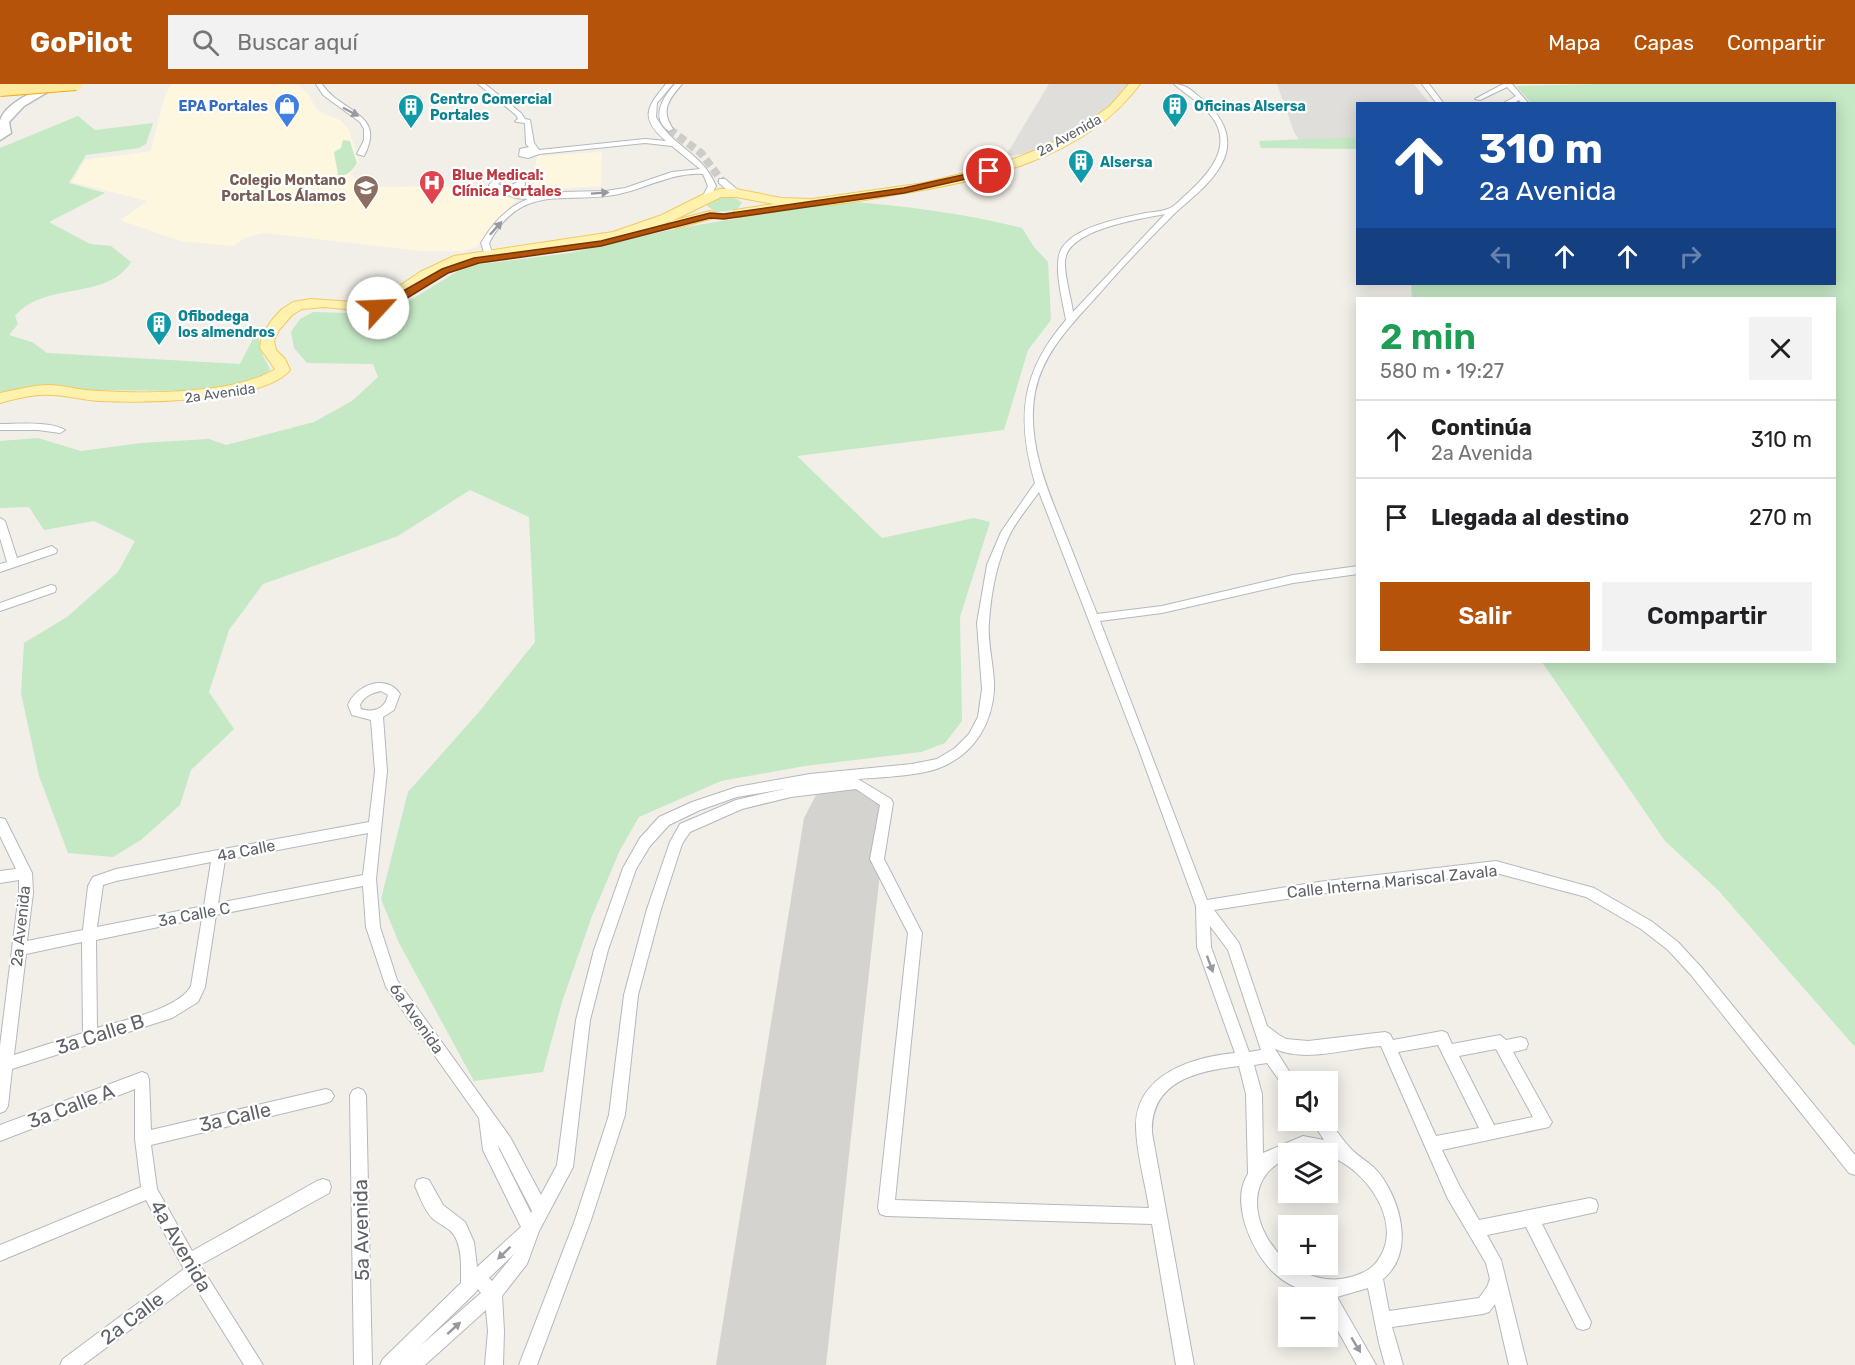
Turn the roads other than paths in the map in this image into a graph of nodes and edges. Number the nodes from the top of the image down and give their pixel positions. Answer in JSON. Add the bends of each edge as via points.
{"nodes":[{"id":1,"x":49,"y":84,"type":"edge"},
{"id":2,"x":56,"y":84,"type":"edge"},
{"id":3,"x":76,"y":84,"type":"edge"},
{"id":4,"x":319,"y":84,"type":"edge"},
{"id":5,"x":481,"y":84,"type":"edge"},
{"id":6,"x":670,"y":84,"type":"edge"},
{"id":7,"x":680,"y":84,"type":"edge"},
{"id":8,"x":1135,"y":84,"type":"edge"},
{"id":9,"x":1177,"y":84,"type":"edge"},
{"id":10,"x":1425,"y":84,"type":"edge"},
{"id":11,"x":1508,"y":84,"type":"edge"},
{"id":12,"x":0,"y":90,"type":"edge"},
{"id":13,"x":1520,"y":97,"type":"junction"},
{"id":14,"x":1478,"y":99,"type":"dead end"},
{"id":15,"x":1439,"y":102,"type":"edge"},
{"id":16,"x":1509,"y":102,"type":"edge"},
{"id":17,"x":1524,"y":102,"type":"edge"},
{"id":18,"x":0,"y":116,"type":"edge"},
{"id":19,"x":524,"y":123,"type":"junction"},
{"id":20,"x":669,"y":129,"type":"tunnel mouth"},
{"id":21,"x":2,"y":135,"type":"edge"},
{"id":22,"x":675,"y":145,"type":"junction"},
{"id":23,"x":535,"y":152,"type":"junction"},
{"id":24,"x":361,"y":154,"type":"dead end"},
{"id":25,"x":522,"y":167,"type":"junction"},
{"id":26,"x":706,"y":172,"type":"junction"},
{"id":27,"x":722,"y":180,"type":"tunnel mouth"},
{"id":28,"x":505,"y":190,"type":"junction"},
{"id":29,"x":736,"y":192,"type":"junction"},
{"id":30,"x":521,"y":196,"type":"junction"},
{"id":31,"x":706,"y":196,"type":"junction"},
{"id":32,"x":542,"y":197,"type":"junction"},
{"id":33,"x":816,"y":203,"type":"junction"},
{"id":34,"x":518,"y":207,"type":"junction"},
{"id":35,"x":1174,"y":210,"type":"junction"},
{"id":36,"x":739,"y":213,"type":"junction"},
{"id":37,"x":710,"y":215,"type":"junction"},
{"id":38,"x":488,"y":253,"type":"junction"},
{"id":39,"x":1070,"y":320,"type":"junction"},
{"id":40,"x":0,"y":398,"type":"edge"},
{"id":41,"x":0,"y":403,"type":"edge"},
{"id":42,"x":0,"y":427,"type":"edge"},
{"id":43,"x":60,"y":430,"type":"dead end"},
{"id":44,"x":1040,"y":483,"type":"junction"},
{"id":45,"x":0,"y":521,"type":"edge"},
{"id":46,"x":52,"y":550,"type":"dead end"},
{"id":47,"x":13,"y":564,"type":"junction"},
{"id":48,"x":0,"y":568,"type":"edge"},
{"id":49,"x":1356,"y":570,"type":"edge"},
{"id":50,"x":51,"y":589,"type":"dead end"},
{"id":51,"x":0,"y":607,"type":"edge"},
{"id":52,"x":1093,"y":618,"type":"junction"},
{"id":53,"x":377,"y":715,"type":"dead end"},
{"id":54,"x":0,"y":823,"type":"edge"},
{"id":55,"x":375,"y":826,"type":"junction"},
{"id":56,"x":219,"y":856,"type":"junction"},
{"id":57,"x":25,"y":873,"type":"junction"},
{"id":58,"x":0,"y":877,"type":"edge"},
{"id":59,"x":369,"y":879,"type":"junction"},
{"id":60,"x":1203,"y":906,"type":"junction"},
{"id":61,"x":210,"y":910,"type":"junction"},
{"id":62,"x":90,"y":935,"type":"junction"},
{"id":63,"x":19,"y":949,"type":"junction"},
{"id":64,"x":1262,"y":1030,"type":"junction"},
{"id":65,"x":90,"y":1037,"type":"junction"},
{"id":66,"x":1521,"y":1044,"type":"dead end"},
{"id":67,"x":1389,"y":1047,"type":"junction"},
{"id":68,"x":1503,"y":1047,"type":"junction"},
{"id":69,"x":1449,"y":1052,"type":"junction"},
{"id":70,"x":1270,"y":1056,"type":"junction"},
{"id":71,"x":1245,"y":1060,"type":"junction"},
{"id":72,"x":4,"y":1065,"type":"junction"},
{"id":73,"x":1280,"y":1071,"type":"edge"},
{"id":74,"x":142,"y":1078,"type":"joint"},
{"id":75,"x":358,"y":1095,"type":"dead end"},
{"id":76,"x":326,"y":1096,"type":"dead end"},
{"id":77,"x":0,"y":1106,"type":"edge"},
{"id":78,"x":486,"y":1118,"type":"junction"},
{"id":79,"x":1327,"y":1131,"type":"edge"},
{"id":80,"x":0,"y":1133,"type":"edge"},
{"id":81,"x":1490,"y":1134,"type":"junction"},
{"id":82,"x":144,"y":1139,"type":"junction"},
{"id":83,"x":1432,"y":1144,"type":"junction"},
{"id":84,"x":1345,"y":1154,"type":"junction"},
{"id":85,"x":1855,"y":1167,"type":"edge"},
{"id":86,"x":1256,"y":1173,"type":"junction"},
{"id":87,"x":423,"y":1186,"type":"dead end"},
{"id":88,"x":323,"y":1187,"type":"dead end"},
{"id":89,"x":149,"y":1191,"type":"junction"},
{"id":90,"x":1590,"y":1206,"type":"dead end"},
{"id":91,"x":541,"y":1211,"type":"junction"},
{"id":92,"x":1160,"y":1216,"type":"junction"},
{"id":93,"x":1530,"y":1218,"type":"junction"},
{"id":94,"x":531,"y":1229,"type":"junction"},
{"id":95,"x":1476,"y":1229,"type":"junction"},
{"id":96,"x":0,"y":1253,"type":"edge"},
{"id":97,"x":192,"y":1267,"type":"junction"},
{"id":98,"x":1374,"y":1277,"type":"junction"},
{"id":99,"x":1498,"y":1279,"type":"junction"},
{"id":100,"x":473,"y":1282,"type":"junction"},
{"id":101,"x":1317,"y":1287,"type":"edge"},
{"id":102,"x":1338,"y":1290,"type":"edge"},
{"id":103,"x":493,"y":1293,"type":"junction"},
{"id":104,"x":1338,"y":1315,"type":"edge"},
{"id":105,"x":1383,"y":1320,"type":"junction"},
{"id":106,"x":1583,"y":1322,"type":"dead end"},
{"id":107,"x":69,"y":1365,"type":"edge"},
{"id":108,"x":254,"y":1365,"type":"edge"},
{"id":109,"x":363,"y":1365,"type":"edge"},
{"id":110,"x":389,"y":1365,"type":"edge"},
{"id":111,"x":409,"y":1365,"type":"edge"},
{"id":112,"x":494,"y":1365,"type":"edge"},
{"id":113,"x":528,"y":1365,"type":"edge"},
{"id":114,"x":1185,"y":1365,"type":"edge"},
{"id":115,"x":1367,"y":1365,"type":"edge"},
{"id":116,"x":1394,"y":1365,"type":"edge"},
{"id":117,"x":1518,"y":1365,"type":"edge"}],
"edges":[{"from":1,"to":18,"type":"main road"},
{"from":2,"to":21,"type":"main road","via":[[12,111],[4,122],[6,132]]},
{"from":3,"to":12,"type":"highway","bridge":true},
{"from":4,"to":24,"type":"street","one_way":true,"via":[[332,100],[362,119],[367,142]]},
{"from":5,"to":19,"type":"street","via":[[519,114]]},
{"from":6,"to":22,"type":"street","via":[[658,96],[652,113],[657,127]]},
{"from":7,"to":20,"type":"street","via":[[666,98],[661,111]]},
{"from":8,"to":33,"type":"main road","name":"2a Avenida","via":[[1089,126],[1016,162],[937,184]]},
{"from":9,"to":35,"type":"street","via":[[1203,102],[1216,119],[1224,135],[1224,146],[1210,174]]},
{"from":10,"to":15,"type":"street"},
{"from":11,"to":13,"type":"street"},
{"from":11,"to":14,"type":"street"},
{"from":13,"to":16,"type":"street"},
{"from":13,"to":17,"type":"street"},
{"from":19,"to":23,"type":"street"},
{"from":19,"to":25,"type":"street"},
{"from":22,"to":23,"type":"street","via":[[645,141]]},
{"from":22,"to":26,"type":"street","via":[[694,156]]},
{"from":23,"to":25,"type":"street"},
{"from":23,"to":25,"type":"street"},
{"from":25,"to":28,"type":"street"},
{"from":25,"to":28,"type":"street","via":[[494,183]]},
{"from":25,"to":30,"type":"street"},
{"from":26,"to":31,"type":"street","via":[[712,183]]},
{"from":32,"to":26,"type":"street","one_way":true,"via":[[618,191],[689,171]]},
{"from":27,"to":29,"type":"street"},
{"from":28,"to":30,"type":"street"},
{"from":29,"to":31,"type":"main road","name":"2a Avenida"},
{"from":29,"to":33,"type":"main road","name":"2a Avenida","via":[[781,202]]},
{"from":29,"to":36,"type":"main road","via":[[748,202]]},
{"from":30,"to":32,"type":"street"},
{"from":30,"to":34,"type":"street"},
{"from":31,"to":37,"type":"main road","via":[[700,208]]},
{"from":31,"to":38,"type":"main road","name":"2a Avenida","via":[[667,218],[615,236]]},
{"from":32,"to":34,"type":"street"},
{"from":33,"to":36,"type":"main road","name":"2a Avenida"},
{"from":38,"to":34,"type":"street","one_way":true,"via":[[488,237]]},
{"from":35,"to":39,"type":"street"},
{"from":35,"to":39,"type":"street","via":[[1094,229],[1072,241],[1061,260]]},
{"from":36,"to":37,"type":"main road","name":"2a Avenida"},
{"from":37,"to":41,"type":"main road","name":"2a Avenida","via":[[611,241],[470,262],[445,271],[378,308],[303,309],[290,318],[277,339],[294,369],[263,387],[153,401],[95,402],[47,396]]},
{"from":38,"to":40,"type":"main road","name":"2a Avenida","via":[[436,268],[380,305],[313,302],[293,308],[279,319],[267,340],[268,350],[283,370],[265,381],[181,394],[99,396],[49,390]]},
{"from":39,"to":44,"type":"street","via":[[1033,381],[1030,429]]},
{"from":42,"to":43,"type":"street"},
{"from":44,"to":52,"type":"street"},
{"from":44,"to":91,"type":"street","via":[[1006,532],[992,565],[983,623],[988,689],[984,717],[959,751],[940,763],[912,769],[810,779],[737,792],[664,821],[645,842],[630,868],[601,950],[583,1020],[567,1159]]},
{"from":45,"to":47,"type":"street"},
{"from":46,"to":47,"type":"street"},
{"from":47,"to":48,"type":"street"},
{"from":49,"to":52,"type":"street","via":[[1323,571],[1148,613]]},
{"from":50,"to":51,"type":"street"},
{"from":52,"to":60,"type":"street"},
{"from":53,"to":55,"type":"street","name":"6a Avenida","via":[[381,771]]},
{"from":54,"to":57,"type":"street","name":"2a Avenida"},
{"from":55,"to":56,"type":"street","name":"4a Calle"},
{"from":55,"to":59,"type":"street","name":"6a Avenida"},
{"from":56,"to":61,"type":"street"},
{"from":56,"to":62,"type":"street","name":"4a Calle","via":[[116,874],[98,881]]},
{"from":57,"to":58,"type":"street"},
{"from":57,"to":63,"type":"street","name":"2a Avenida"},
{"from":59,"to":61,"type":"street","name":"3a Calle C"},
{"from":59,"to":78,"type":"street","name":"6a Avenida","via":[[373,927],[391,983]]},
{"from":60,"to":64,"type":"street","via":[[1234,947]]},
{"from":60,"to":71,"type":"street","one_way":true,"via":[[1204,947]]},
{"from":60,"to":85,"type":"street","name":"Calle Interna Mariscal Zavala","via":[[1496,867],[1589,892],[1646,925],[1673,946]]},
{"from":61,"to":62,"type":"street","name":"3a Calle C"},
{"from":61,"to":65,"type":"street","name":"3a Calle B","via":[[193,997],[172,1011]]},
{"from":62,"to":63,"type":"street","name":"3a Calle C"},
{"from":62,"to":65,"type":"street"},
{"from":63,"to":72,"type":"street","name":"2a Avenida"},
{"from":64,"to":67,"type":"street","via":[[1286,1046],[1302,1048],[1385,1039]]},
{"from":64,"to":70,"type":"street"},
{"from":65,"to":72,"type":"street","name":"3a Calle B"},
{"from":66,"to":68,"type":"street"},
{"from":67,"to":69,"type":"street","via":[[1442,1038]]},
{"from":67,"to":83,"type":"street"},
{"from":68,"to":69,"type":"street","via":[[1500,1042]]},
{"from":68,"to":81,"type":"street","via":[[1544,1122]]},
{"from":69,"to":81,"type":"street"},
{"from":70,"to":71,"type":"street"},
{"from":70,"to":73,"type":"street"},
{"from":71,"to":86,"type":"street","via":[[1254,1094]]},
{"from":71,"to":92,"type":"street","via":[[1192,1066],[1172,1077],[1150,1098],[1143,1115],[1144,1133]]},
{"from":72,"to":77,"type":"street","name":"2a Avenida"},
{"from":74,"to":80,"type":"street","name":"3a Calle A"},
{"from":74,"to":82,"type":"street","name":"4a Avenida"},
{"from":75,"to":109,"type":"street","name":"5a Avenida"},
{"from":76,"to":82,"type":"street","name":"3a Calle"},
{"from":78,"to":91,"type":"street","via":[[505,1142]]},
{"from":78,"to":94,"type":"street","name":"6a Avenida","via":[[491,1150]]},
{"from":79,"to":84,"type":"street"},
{"from":81,"to":83,"type":"street"},
{"from":82,"to":89,"type":"street","name":"4a Avenida"},
{"from":83,"to":95,"type":"street"},
{"from":84,"to":86,"type":"street","via":[[1324,1146],[1303,1144],[1284,1148],[1268,1158]]},
{"from":84,"to":98,"type":"street","via":[[1375,1179],[1392,1213],[1392,1249]]},
{"from":86,"to":101,"type":"street","via":[[1248,1206],[1259,1242],[1286,1273]]},
{"from":87,"to":100,"type":"street","via":[[437,1212],[449,1218],[465,1239]]},
{"from":88,"to":97,"type":"street","name":"2a Calle"},
{"from":89,"to":96,"type":"street"},
{"from":89,"to":97,"type":"street","name":"4a Avenida"},
{"from":90,"to":93,"type":"street"},
{"from":91,"to":94,"type":"street"},
{"from":92,"to":113,"type":"street","via":[[886,1208],[915,933],[877,859],[887,803],[858,784],[791,792],[740,804],[685,828],[676,842],[631,994],[617,1114],[584,1220]]},
{"from":92,"to":114,"type":"street"},
{"from":93,"to":95,"type":"street"},
{"from":93,"to":106,"type":"street"},
{"from":94,"to":100,"type":"street","one_way":true},
{"from":94,"to":103,"type":"street","via":[[521,1258]]},
{"from":95,"to":99,"type":"street","via":[[1493,1260]]},
{"from":97,"to":107,"type":"street","name":"2a Calle"},
{"from":97,"to":108,"type":"street","name":"4a Avenida"},
{"from":98,"to":102,"type":"street","via":[[1359,1286]]},
{"from":98,"to":105,"type":"street"},
{"from":99,"to":105,"type":"street","via":[[1483,1306]]},
{"from":99,"to":117,"type":"street"},
{"from":100,"to":103,"type":"street"},
{"from":100,"to":110,"type":"street"},
{"from":111,"to":103,"type":"street","one_way":true},
{"from":103,"to":112,"type":"street"},
{"from":104,"to":115,"type":"street","one_way":true},
{"from":105,"to":116,"type":"street","via":[[1385,1341]]}]}
